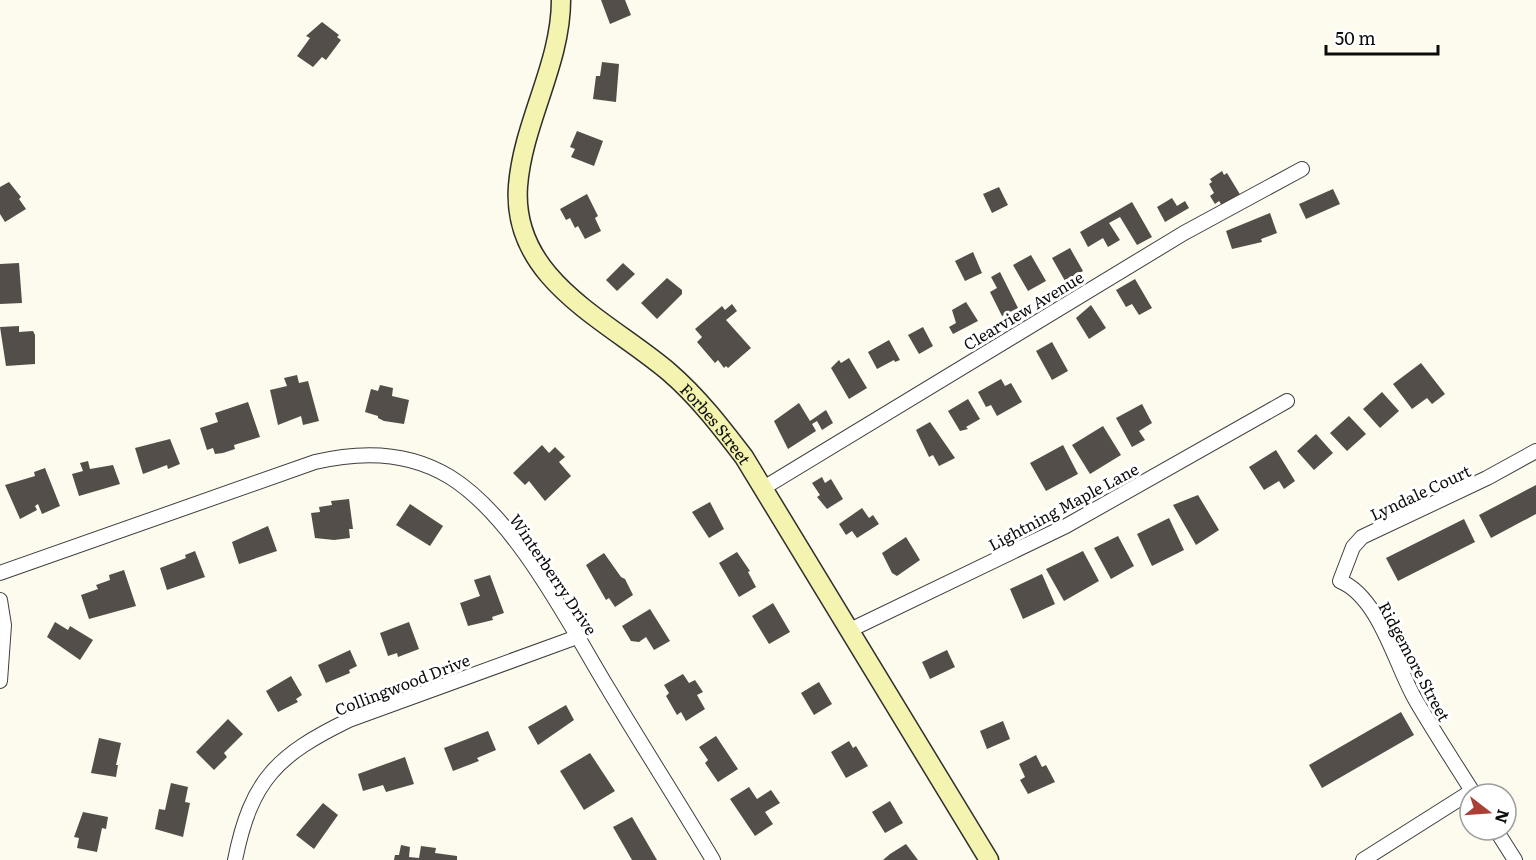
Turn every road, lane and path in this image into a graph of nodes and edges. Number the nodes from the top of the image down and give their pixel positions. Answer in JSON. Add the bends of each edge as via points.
{"nodes":[{"id":1,"x":561,"y":0,"type":"edge"},
{"id":2,"x":1302,"y":169,"type":"dead end"},
{"id":3,"x":1287,"y":401,"type":"dead end"},
{"id":4,"x":1536,"y":451,"type":"edge"},
{"id":5,"x":765,"y":487,"type":"junction"},
{"id":6,"x":0,"y":573,"type":"edge"},
{"id":7,"x":1340,"y":581,"type":"joint"},
{"id":8,"x":0,"y":600,"type":"edge"},
{"id":9,"x":850,"y":630,"type":"junction"},
{"id":10,"x":577,"y":637,"type":"junction"},
{"id":11,"x":0,"y":681,"type":"edge"},
{"id":12,"x":1467,"y":782,"type":"edge"},
{"id":13,"x":1458,"y":801,"type":"edge"},
{"id":14,"x":1504,"y":842,"type":"edge"},
{"id":15,"x":235,"y":860,"type":"edge"},
{"id":16,"x":713,"y":860,"type":"edge"},
{"id":17,"x":989,"y":860,"type":"edge"},
{"id":18,"x":1364,"y":860,"type":"edge"},
{"id":19,"x":1515,"y":860,"type":"edge"}],
"edges":[{"from":1,"to":5,"type":"street","name":"Forbes Street","via":[[558,39],[520,167],[519,214],[529,248],[539,265],[566,292],[670,373],[698,400]]},
{"from":2,"to":5,"type":"street","name":"Clearview Avenue","via":[[1184,233]]},
{"from":3,"to":9,"type":"street","name":"Lightning Maple Lane","via":[[1066,526]]},
{"from":4,"to":7,"type":"street","name":"Lyndale Court","via":[[1362,537],[1353,547]]},
{"from":5,"to":9,"type":"street","name":"Forbes Street"},
{"from":6,"to":10,"type":"street","name":"Winterberry Drive","via":[[315,462],[364,454],[389,456],[423,463],[450,477],[485,504],[528,560]]},
{"from":7,"to":12,"type":"street","name":"Ridgemore Street","via":[[1354,587],[1379,622],[1406,683]]},
{"from":8,"to":11,"type":"street","via":[[4,652]]},
{"from":9,"to":17,"type":"street","name":"Forbes Street"},
{"from":10,"to":15,"type":"street","name":"Collingwood Drive","via":[[323,733],[294,752],[256,792],[242,827]]},
{"from":10,"to":16,"type":"street","name":"Winterberry Drive"},
{"from":13,"to":18,"type":"street"},
{"from":14,"to":19,"type":"street"}]}
